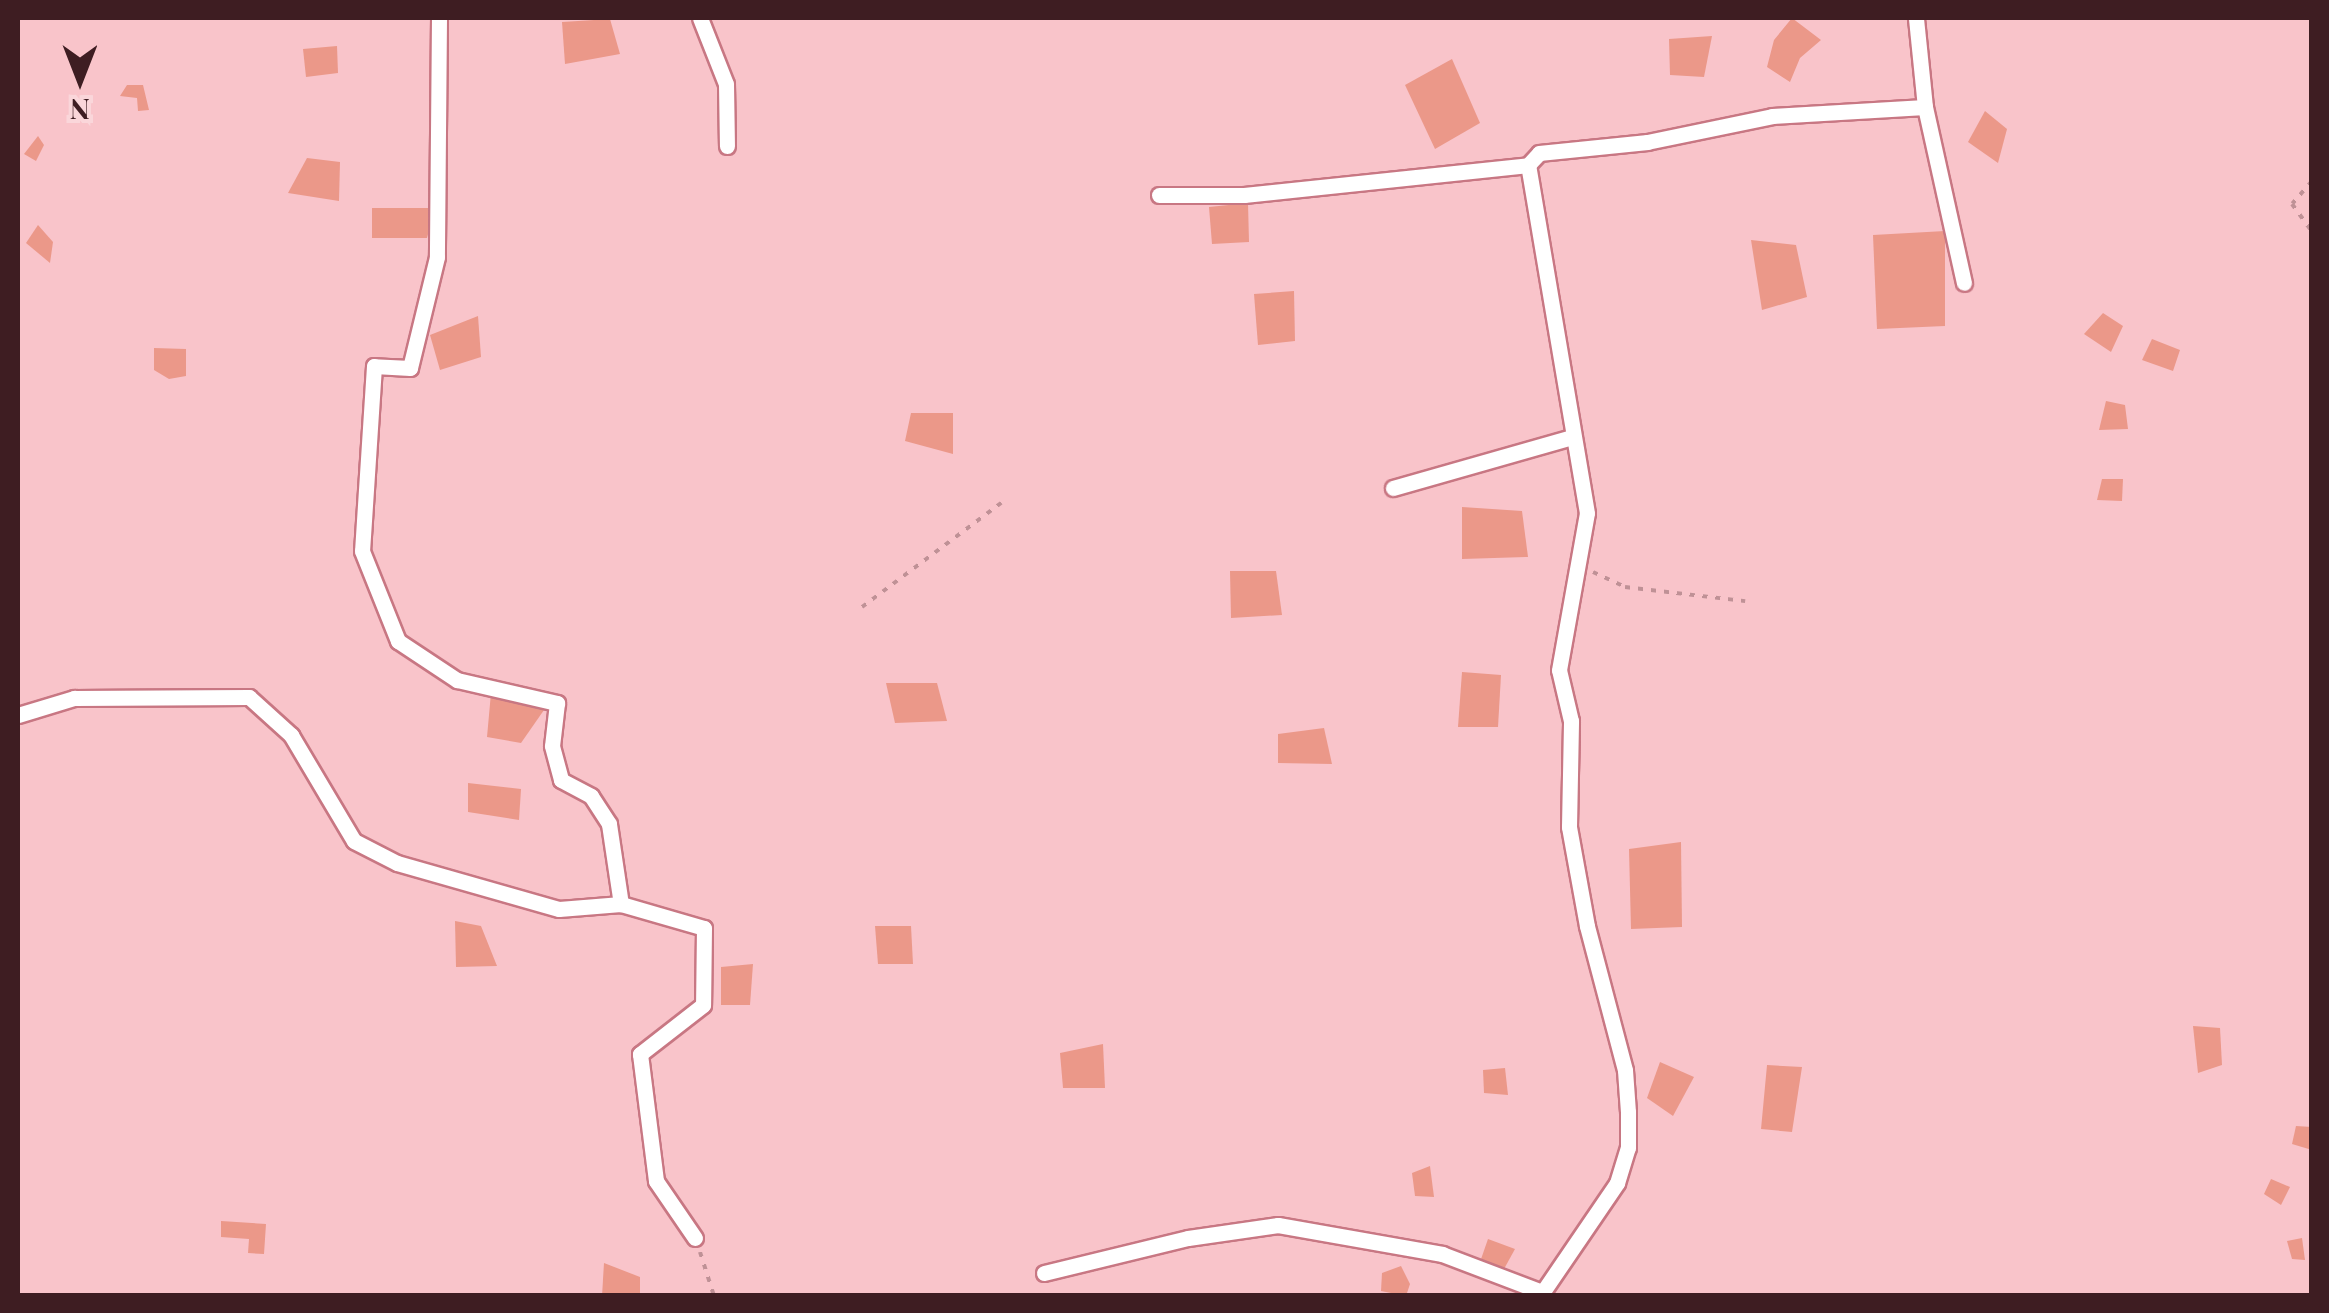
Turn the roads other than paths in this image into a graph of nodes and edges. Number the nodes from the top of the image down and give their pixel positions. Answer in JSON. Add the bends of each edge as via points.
{"nodes":[{"id":1,"x":440,"y":18,"type":"edge"},
{"id":2,"x":700,"y":18,"type":"edge"},
{"id":3,"x":1916,"y":18,"type":"edge"},
{"id":4,"x":1924,"y":107,"type":"junction"},
{"id":5,"x":727,"y":146,"type":"dead end"},
{"id":6,"x":1528,"y":165,"type":"junction"},
{"id":7,"x":1159,"y":196,"type":"dead end"},
{"id":8,"x":1964,"y":283,"type":"dead end"},
{"id":9,"x":1572,"y":437,"type":"junction"},
{"id":10,"x":1392,"y":488,"type":"dead end"},
{"id":11,"x":18,"y":715,"type":"edge"},
{"id":12,"x":621,"y":904,"type":"junction"},
{"id":13,"x":695,"y":1238,"type":"road end"},
{"id":14,"x":1044,"y":1273,"type":"dead end"},
{"id":15,"x":1541,"y":1294,"type":"edge"}],
"edges":[{"from":1,"to":12,"type":"street","via":[[437,257],[410,368],[374,366],[362,551],[398,641],[457,680],[557,704],[552,746],[562,780],[591,796],[608,824]]},
{"from":2,"to":5,"type":"street","via":[[726,84]]},
{"from":3,"to":4,"type":"street"},
{"from":4,"to":6,"type":"street","via":[[1772,116],[1647,142],[1539,153]]},
{"from":4,"to":8,"type":"street"},
{"from":6,"to":7,"type":"street","via":[[1244,196]]},
{"from":6,"to":9,"type":"street"},
{"from":9,"to":10,"type":"street"},
{"from":9,"to":15,"type":"street","via":[[1587,513],[1559,670],[1571,721],[1569,828],[1626,1070],[1628,1148],[1617,1183]]},
{"from":11,"to":12,"type":"street","via":[[74,698],[249,697],[291,735],[354,841],[480,892],[559,909]]},
{"from":12,"to":13,"type":"street","via":[[704,928],[703,1005],[640,1054],[656,1181]]},
{"from":14,"to":15,"type":"street","via":[[1188,1238],[1278,1225],[1442,1254]]}]}
